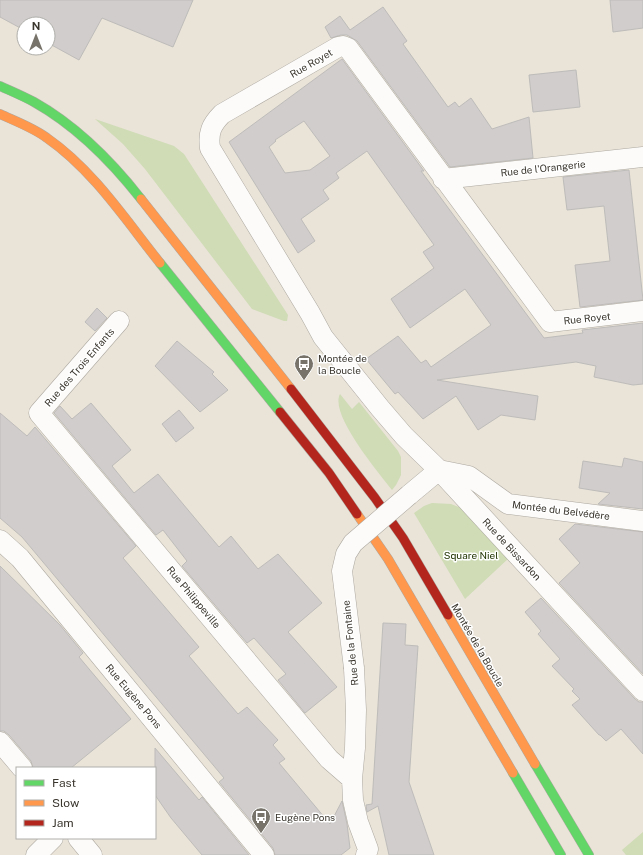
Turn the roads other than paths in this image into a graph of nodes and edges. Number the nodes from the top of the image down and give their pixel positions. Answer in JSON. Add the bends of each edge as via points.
{"nodes":[{"id":1,"x":0,"y":86,"type":"edge"},
{"id":2,"x":0,"y":114,"type":"edge"},
{"id":3,"x":643,"y":157,"type":"edge"},
{"id":4,"x":443,"y":179,"type":"junction"},
{"id":5,"x":643,"y":312,"type":"edge"},
{"id":6,"x":119,"y":321,"type":"dead end"},
{"id":7,"x":380,"y":408,"type":"joint"},
{"id":8,"x":39,"y":413,"type":"joint"},
{"id":9,"x":439,"y":470,"type":"junction"},
{"id":10,"x":643,"y":521,"type":"edge"},
{"id":11,"x":0,"y":540,"type":"edge"},
{"id":12,"x":643,"y":691,"type":"edge"},
{"id":13,"x":0,"y":742,"type":"edge"},
{"id":14,"x":21,"y":767,"type":"edge"},
{"id":15,"x":352,"y":779,"type":"junction"},
{"id":16,"x":52,"y":839,"type":"edge"},
{"id":17,"x":79,"y":839,"type":"edge"},
{"id":18,"x":36,"y":855,"type":"edge"},
{"id":19,"x":92,"y":855,"type":"edge"},
{"id":20,"x":264,"y":855,"type":"edge"},
{"id":21,"x":366,"y":855,"type":"edge"},
{"id":22,"x":561,"y":855,"type":"edge"},
{"id":23,"x":589,"y":855,"type":"edge"}],
"edges":[{"from":1,"to":23,"type":"main road","name":"Montée de la Boucle","via":[[34,102],[72,129],[128,182],[376,498],[403,538]]},
{"from":2,"to":22,"type":"main road","via":[[46,137],[97,184],[329,473],[388,559]]},
{"from":3,"to":4,"type":"street","name":"Rue de l'Orangerie"},
{"from":4,"to":5,"type":"street","name":"Rue Royet","via":[[550,322]]},
{"from":4,"to":7,"type":"street","name":"Rue Royet","via":[[352,51],[343,46],[222,114],[210,130],[210,148],[323,337]]},
{"from":6,"to":8,"type":"street","name":"Rue des Trois Enfants"},
{"from":7,"to":9,"type":"street","name":"Rue de Bissardon"},
{"from":8,"to":15,"type":"street","name":"Rue Philippeville","via":[[329,759]]},
{"from":9,"to":10,"type":"street","name":"Montée du Belvédère","via":[[469,476],[508,504]]},
{"from":9,"to":12,"type":"street","name":"Rue de Bissardon"},
{"from":9,"to":15,"type":"street","name":"Rue de la Fontaine","bridge":true,"via":[[353,543],[346,554],[342,571],[354,668],[356,710]]},
{"from":11,"to":20,"type":"street","name":"Rue Eugène Pons","via":[[20,558]]},
{"from":13,"to":14,"type":"street"},
{"from":15,"to":21,"type":"street","name":"Rue de la Fontaine","via":[[358,822],[368,849]]},
{"from":16,"to":18,"type":"street"},
{"from":17,"to":19,"type":"street"}]}
